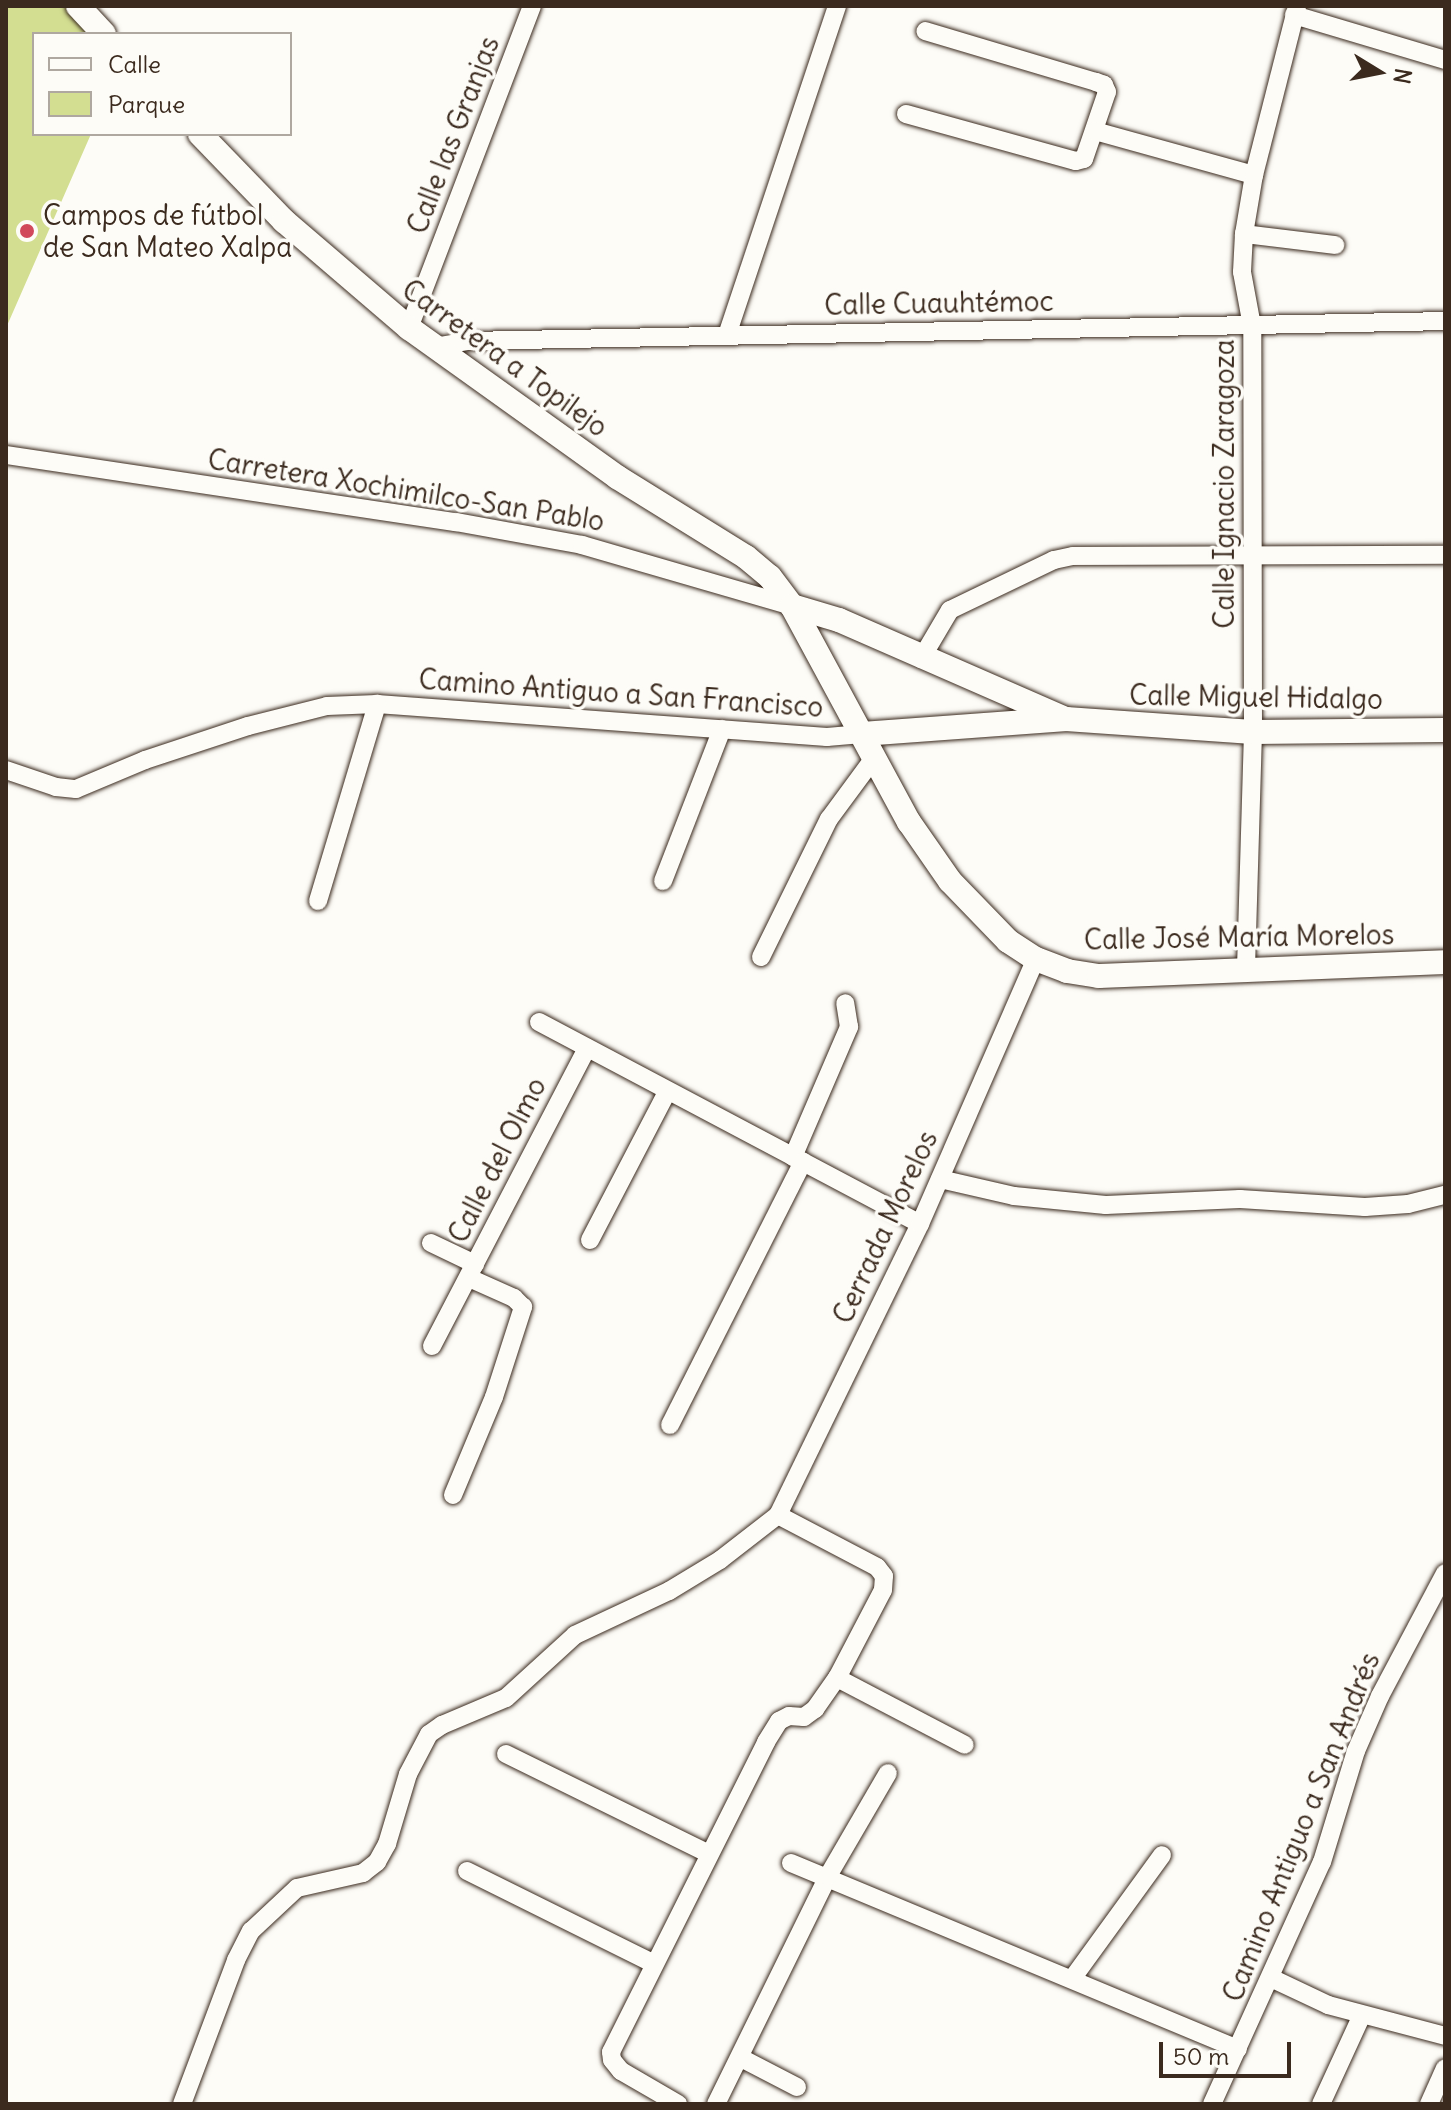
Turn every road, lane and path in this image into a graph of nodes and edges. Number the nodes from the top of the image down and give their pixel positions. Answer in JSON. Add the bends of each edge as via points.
{"nodes":[{"id":1,"x":78,"y":6,"type":"edge"},
{"id":2,"x":532,"y":6,"type":"edge"},
{"id":3,"x":837,"y":6,"type":"edge"},
{"id":4,"x":1296,"y":10,"type":"edge"},
{"id":5,"x":925,"y":31,"type":"dead end"},
{"id":6,"x":102,"y":32,"type":"edge"},
{"id":7,"x":1445,"y":60,"type":"edge"},
{"id":8,"x":906,"y":114,"type":"dead end"},
{"id":9,"x":1095,"y":131,"type":"junction"},
{"id":10,"x":202,"y":136,"type":"edge"},
{"id":11,"x":1254,"y":175,"type":"junction"},
{"id":12,"x":1244,"y":234,"type":"junction"},
{"id":13,"x":1335,"y":245,"type":"dead end"},
{"id":14,"x":1445,"y":321,"type":"edge"},
{"id":15,"x":1252,"y":326,"type":"junction"},
{"id":16,"x":409,"y":328,"type":"junction"},
{"id":17,"x":727,"y":335,"type":"junction"},
{"id":18,"x":434,"y":347,"type":"junction"},
{"id":19,"x":6,"y":455,"type":"edge"},
{"id":20,"x":1445,"y":555,"type":"edge"},
{"id":21,"x":1253,"y":557,"type":"junction"},
{"id":22,"x":792,"y":606,"type":"junction"},
{"id":23,"x":921,"y":659,"type":"junction"},
{"id":24,"x":377,"y":704,"type":"junction"},
{"id":25,"x":1066,"y":719,"type":"junction"},
{"id":26,"x":722,"y":729,"type":"junction"},
{"id":27,"x":1445,"y":730,"type":"edge"},
{"id":28,"x":1253,"y":732,"type":"junction"},
{"id":29,"x":862,"y":734,"type":"junction"},
{"id":30,"x":874,"y":758,"type":"junction"},
{"id":31,"x":6,"y":770,"type":"edge"},
{"id":32,"x":663,"y":881,"type":"dead end"},
{"id":33,"x":318,"y":901,"type":"dead end"},
{"id":34,"x":761,"y":957,"type":"dead end"},
{"id":35,"x":1036,"y":959,"type":"junction"},
{"id":36,"x":1445,"y":962,"type":"edge"},
{"id":37,"x":1246,"y":968,"type":"junction"},
{"id":38,"x":845,"y":1003,"type":"dead end"},
{"id":39,"x":539,"y":1022,"type":"dead end"},
{"id":40,"x":587,"y":1048,"type":"junction"},
{"id":41,"x":667,"y":1092,"type":"junction"},
{"id":42,"x":798,"y":1159,"type":"junction"},
{"id":43,"x":940,"y":1179,"type":"junction"},
{"id":44,"x":1445,"y":1195,"type":"edge"},
{"id":45,"x":920,"y":1224,"type":"junction"},
{"id":46,"x":590,"y":1240,"type":"dead end"},
{"id":47,"x":431,"y":1243,"type":"dead end"},
{"id":48,"x":472,"y":1271,"type":"junction"},
{"id":49,"x":432,"y":1346,"type":"dead end"},
{"id":50,"x":670,"y":1425,"type":"dead end"},
{"id":51,"x":453,"y":1495,"type":"dead end"},
{"id":52,"x":778,"y":1515,"type":"junction"},
{"id":53,"x":1445,"y":1573,"type":"edge"},
{"id":54,"x":837,"y":1678,"type":"junction"},
{"id":55,"x":965,"y":1745,"type":"dead end"},
{"id":56,"x":506,"y":1754,"type":"dead end"},
{"id":57,"x":888,"y":1773,"type":"dead end"},
{"id":58,"x":709,"y":1854,"type":"junction"},
{"id":59,"x":1162,"y":1855,"type":"dead end"},
{"id":60,"x":791,"y":1863,"type":"dead end"},
{"id":61,"x":467,"y":1871,"type":"dead end"},
{"id":62,"x":828,"y":1876,"type":"junction"},
{"id":63,"x":654,"y":1964,"type":"junction"},
{"id":64,"x":1271,"y":1978,"type":"junction"},
{"id":65,"x":1072,"y":1979,"type":"junction"},
{"id":66,"x":1362,"y":2015,"type":"junction"},
{"id":67,"x":1445,"y":2036,"type":"edge"},
{"id":68,"x":1238,"y":2049,"type":"junction"},
{"id":69,"x":741,"y":2058,"type":"junction"},
{"id":70,"x":1445,"y":2068,"type":"edge"},
{"id":71,"x":797,"y":2087,"type":"dead end"},
{"id":72,"x":182,"y":2104,"type":"edge"},
{"id":73,"x":678,"y":2104,"type":"edge"},
{"id":74,"x":716,"y":2104,"type":"edge"},
{"id":75,"x":1212,"y":2104,"type":"edge"},
{"id":76,"x":1321,"y":2104,"type":"edge"},
{"id":77,"x":1429,"y":2104,"type":"edge"}],
"edges":[{"from":1,"to":6,"type":"main road"},
{"from":2,"to":16,"type":"street","name":"Calle las Granjas"},
{"from":3,"to":17,"type":"street"},
{"from":4,"to":7,"type":"street"},
{"from":4,"to":11,"type":"street","name":"Calle Ignacio Zaragoza"},
{"from":5,"to":9,"type":"street","via":[[1104,85],[1107,92]]},
{"from":8,"to":9,"type":"street","via":[[1076,161],[1084,159]]},
{"from":9,"to":11,"type":"street"},
{"from":10,"to":16,"type":"main road","name":"Carretera a Topilejo","via":[[284,221]]},
{"from":11,"to":12,"type":"street","name":"Calle Ignacio Zaragoza"},
{"from":12,"to":13,"type":"street"},
{"from":12,"to":15,"type":"street","name":"Calle Ignacio Zaragoza","via":[[1242,272]]},
{"from":14,"to":15,"type":"street","name":"Calle Cuauhtémoc"},
{"from":15,"to":17,"type":"street","name":"Calle Cuauhtémoc"},
{"from":15,"to":21,"type":"street","name":"Calle Ignacio Zaragoza"},
{"from":16,"to":18,"type":"main road","name":"Carretera a Topilejo"},
{"from":17,"to":18,"type":"street","name":"Calle Cuauhtémoc","via":[[469,341]]},
{"from":18,"to":22,"type":"main road","name":"Carretera a Topilejo","via":[[617,477],[746,557]]},
{"from":19,"to":22,"type":"street","name":"Carretera Xochimilco-San Pablo","via":[[582,545]]},
{"from":20,"to":21,"type":"street"},
{"from":21,"to":23,"type":"street","via":[[1054,560],[950,610]]},
{"from":21,"to":28,"type":"street","name":"Calle Ignacio Zaragoza"},
{"from":22,"to":23,"type":"main road","name":"Calle Miguel Hidalgo","via":[[839,620]]},
{"from":22,"to":29,"type":"main road","name":"Carretera a Topilejo"},
{"from":23,"to":25,"type":"main road","name":"Calle Miguel Hidalgo"},
{"from":24,"to":26,"type":"street","name":"Camino Antiguo a San Francisco"},
{"from":24,"to":31,"type":"street","name":"Camino Antiguo a San Francisco","via":[[327,706],[248,726],[76,789]]},
{"from":24,"to":33,"type":"street","name":"Camino Antiguo a San Francisco"},
{"from":25,"to":28,"type":"main road","name":"Calle Miguel Hidalgo"},
{"from":25,"to":29,"type":"main road","name":"Calle Miguel Hidalgo"},
{"from":26,"to":29,"type":"street","name":"Camino Antiguo a San Francisco","via":[[827,737]]},
{"from":26,"to":32,"type":"street"},
{"from":27,"to":28,"type":"main road","name":"Calle Miguel Hidalgo"},
{"from":28,"to":37,"type":"street","name":"Calle Ignacio Zaragoza"},
{"from":29,"to":30,"type":"main road","name":"Calle José María Morelos"},
{"from":30,"to":34,"type":"street","via":[[829,819]]},
{"from":30,"to":35,"type":"main road","name":"Calle José María Morelos","via":[[950,881],[997,930]]},
{"from":35,"to":37,"type":"main road","name":"Calle José María Morelos","via":[[1099,976]]},
{"from":35,"to":43,"type":"street","name":"Cerrada Morelos"},
{"from":36,"to":37,"type":"main road","name":"Calle José María Morelos"},
{"from":38,"to":42,"type":"street","via":[[849,1027]]},
{"from":39,"to":40,"type":"street"},
{"from":40,"to":41,"type":"street"},
{"from":40,"to":48,"type":"street","name":"Calle del Olmo"},
{"from":41,"to":42,"type":"street"},
{"from":41,"to":46,"type":"street"},
{"from":42,"to":45,"type":"street"},
{"from":42,"to":50,"type":"street"},
{"from":43,"to":44,"type":"street","via":[[1014,1196],[1106,1205],[1240,1199],[1365,1207]]},
{"from":43,"to":45,"type":"street","name":"Cerrada Morelos"},
{"from":45,"to":52,"type":"street","name":"Cerrada Morelos"},
{"from":47,"to":48,"type":"street"},
{"from":48,"to":49,"type":"street"},
{"from":48,"to":51,"type":"street","name":"Calle del Olmo","via":[[523,1307],[494,1397]]},
{"from":52,"to":54,"type":"street","via":[[877,1567],[884,1576],[883,1590]]},
{"from":52,"to":72,"type":"street","via":[[669,1591],[575,1635],[506,1698],[429,1734],[408,1774],[377,1862],[363,1873],[297,1888],[251,1931]]},
{"from":53,"to":64,"type":"street","name":"Camino Antiguo a San Andrés","via":[[1356,1751],[1322,1862]]},
{"from":54,"to":55,"type":"street"},
{"from":54,"to":58,"type":"street","via":[[815,1709],[804,1717],[779,1721]]},
{"from":56,"to":58,"type":"street"},
{"from":57,"to":62,"type":"street"},
{"from":58,"to":63,"type":"street"},
{"from":59,"to":65,"type":"street"},
{"from":60,"to":62,"type":"street"},
{"from":61,"to":63,"type":"street"},
{"from":62,"to":65,"type":"street"},
{"from":62,"to":69,"type":"street"},
{"from":63,"to":73,"type":"street","via":[[611,2052],[612,2060],[621,2071]]},
{"from":64,"to":66,"type":"street"},
{"from":64,"to":68,"type":"street","name":"Camino Antiguo a San Andrés"},
{"from":65,"to":68,"type":"street"},
{"from":66,"to":67,"type":"street"},
{"from":66,"to":76,"type":"street"},
{"from":68,"to":75,"type":"street","name":"Camino Antiguo a San Andrés"},
{"from":69,"to":71,"type":"street"},
{"from":69,"to":74,"type":"street"},
{"from":70,"to":77,"type":"street"}]}
